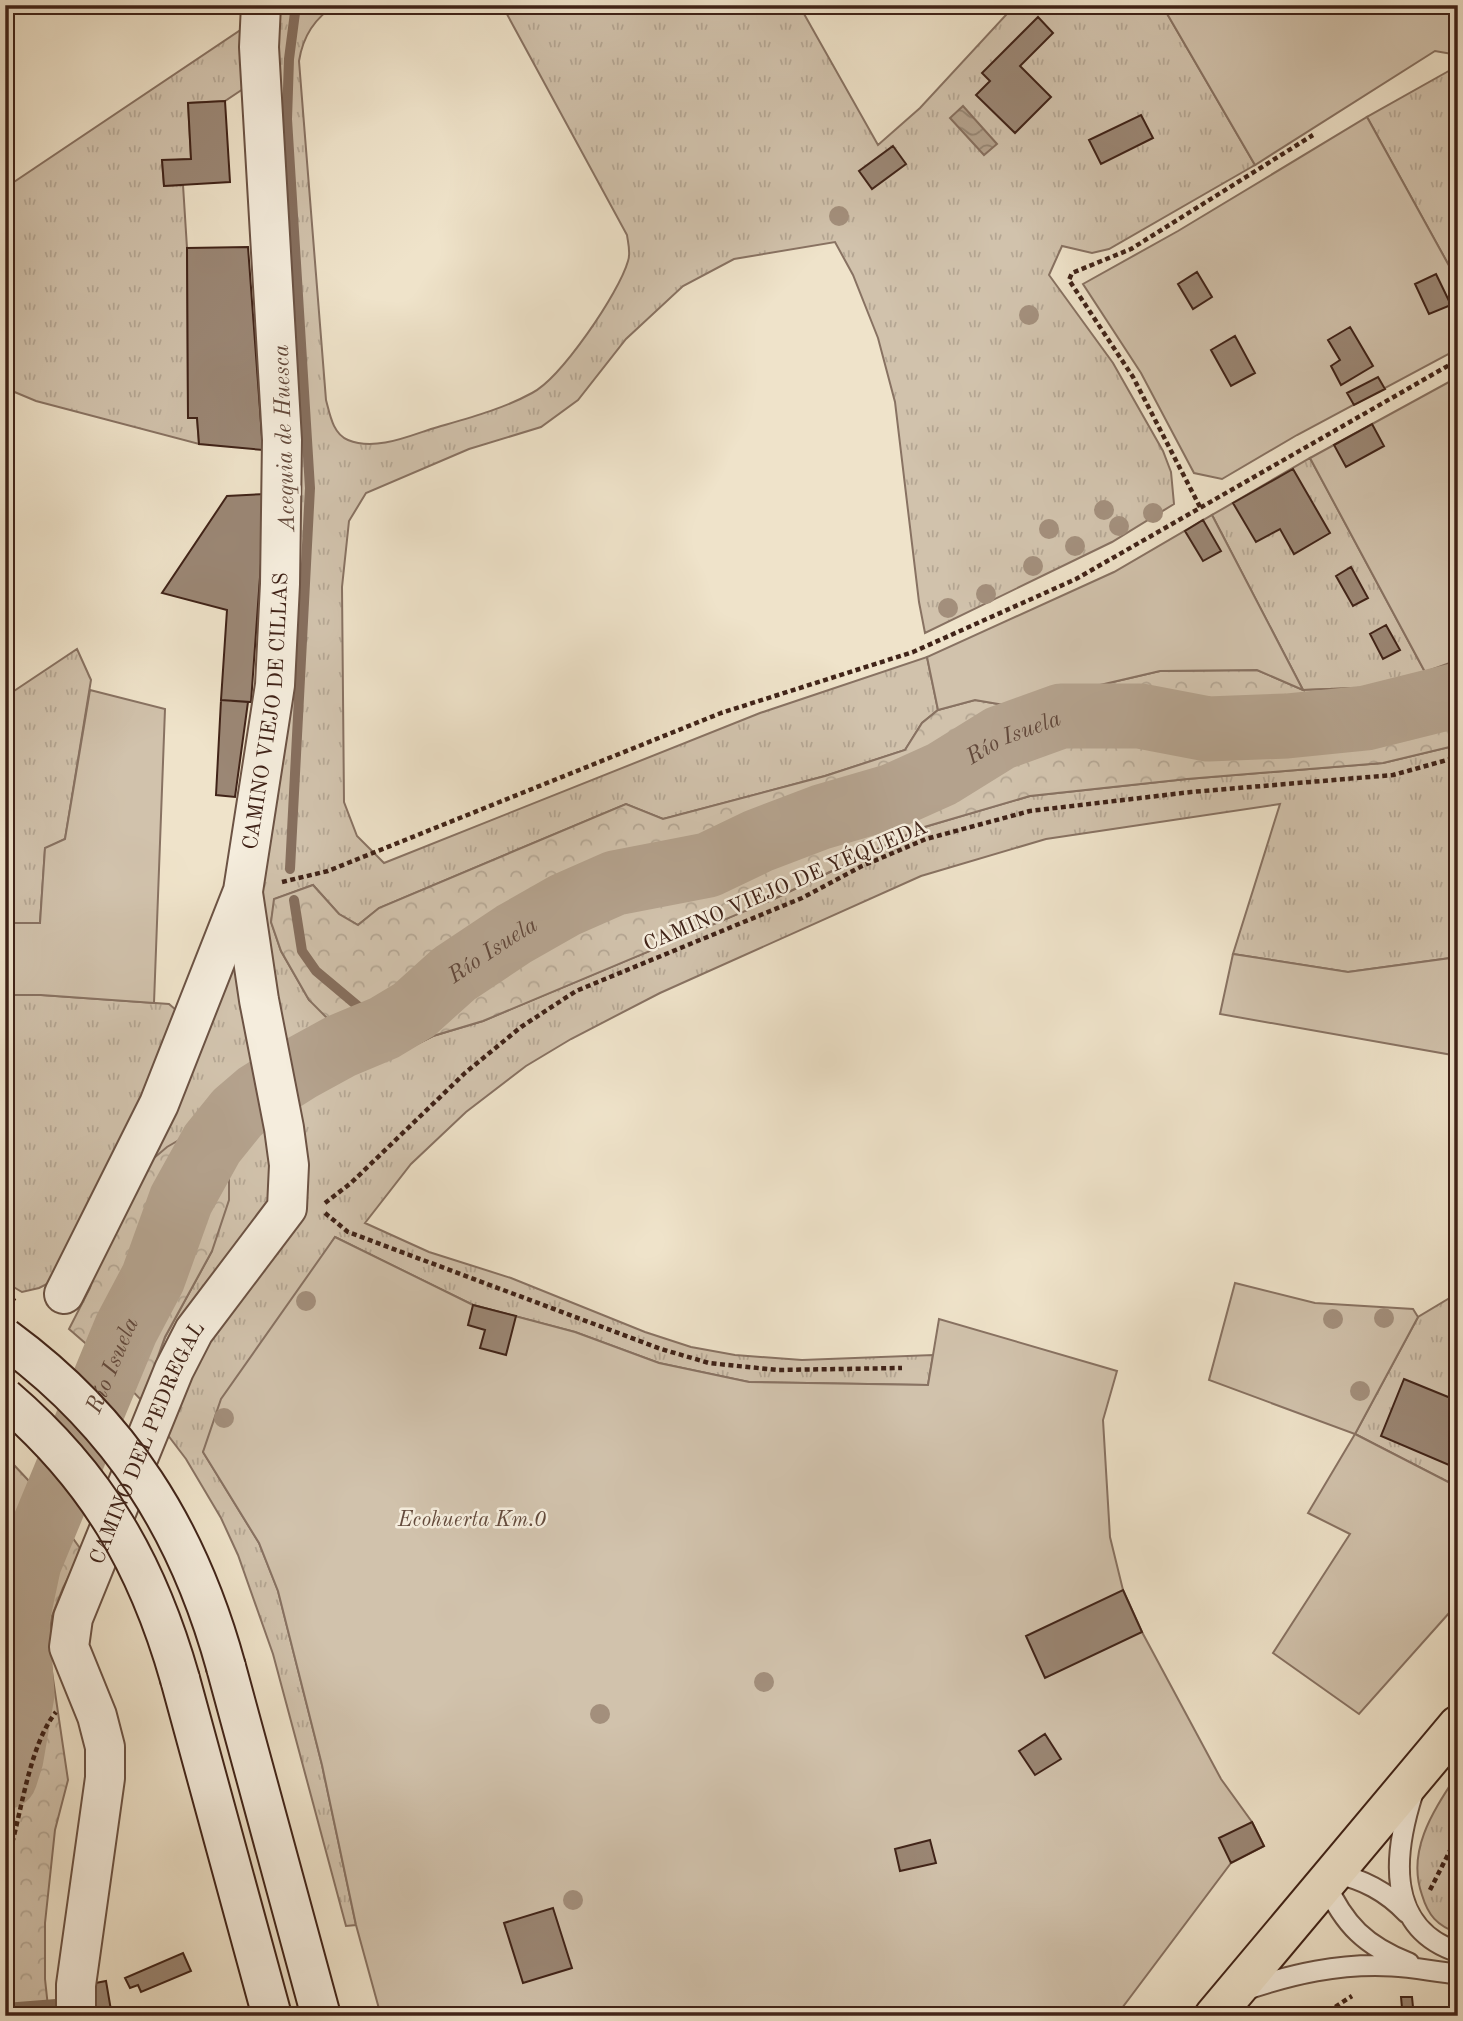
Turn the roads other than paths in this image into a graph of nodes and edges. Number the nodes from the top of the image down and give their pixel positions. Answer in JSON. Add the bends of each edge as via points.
{"nodes":[{"id":1,"x":261,"y":5,"type":"edge"},
{"id":2,"x":243,"y":891,"type":"junction"},
{"id":3,"x":64,"y":1294,"type":"dead end"},
{"id":4,"x":5,"y":1338,"type":"edge"},
{"id":5,"x":5,"y":1398,"type":"edge"},
{"id":6,"x":1458,"y":1725,"type":"edge"},
{"id":7,"x":1421,"y":1769,"type":"junction"},
{"id":8,"x":1329,"y":1877,"type":"junction"},
{"id":9,"x":1408,"y":1914,"type":"junction"},
{"id":10,"x":1458,"y":1952,"type":"edge"},
{"id":11,"x":1425,"y":1970,"type":"junction"},
{"id":12,"x":1458,"y":1974,"type":"edge"},
{"id":13,"x":1223,"y":2005,"type":"edge"},
{"id":14,"x":76,"y":2016,"type":"edge"},
{"id":15,"x":272,"y":2016,"type":"edge"},
{"id":16,"x":321,"y":2016,"type":"edge"}],
"edges":[{"from":1,"to":2,"type":"street","name":"CAMINO VIEJO DE CILLAS","via":[[259,47],[282,440],[280,584],[275,685]]},
{"from":2,"to":3,"type":"street","name":"CAMINO VIEJO DE CILLAS","via":[[159,1104]]},
{"from":2,"to":14,"type":"street","name":"CAMINO DEL PEDREGAL","via":[[284,1128],[289,1165],[287,1208],[194,1331],[73,1618],[69,1647],[105,1747]]},
{"from":4,"to":16,"type":"street","bridge":true,"via":[[69,1392],[117,1443],[184,1550],[215,1628]]},
{"from":5,"to":15,"type":"street","bridge":true,"via":[[80,1473],[142,1571],[180,1679]]},
{"from":6,"to":7,"type":"highway"},
{"from":7,"to":8,"type":"highway"},
{"from":7,"to":9,"type":"lane","via":[[1399,1848],[1398,1872]]},
{"from":8,"to":9,"type":"lane","via":[[1354,1877],[1374,1886]]},
{"from":8,"to":11,"type":"lane","via":[[1335,1905],[1351,1927],[1370,1944]]},
{"from":8,"to":13,"type":"highway"},
{"from":9,"to":10,"type":"lane","via":[[1434,1941]]},
{"from":11,"to":12,"type":"lane"},
{"from":11,"to":13,"type":"lane","via":[[1368,1965],[1315,1970],[1277,1979]]}]}
